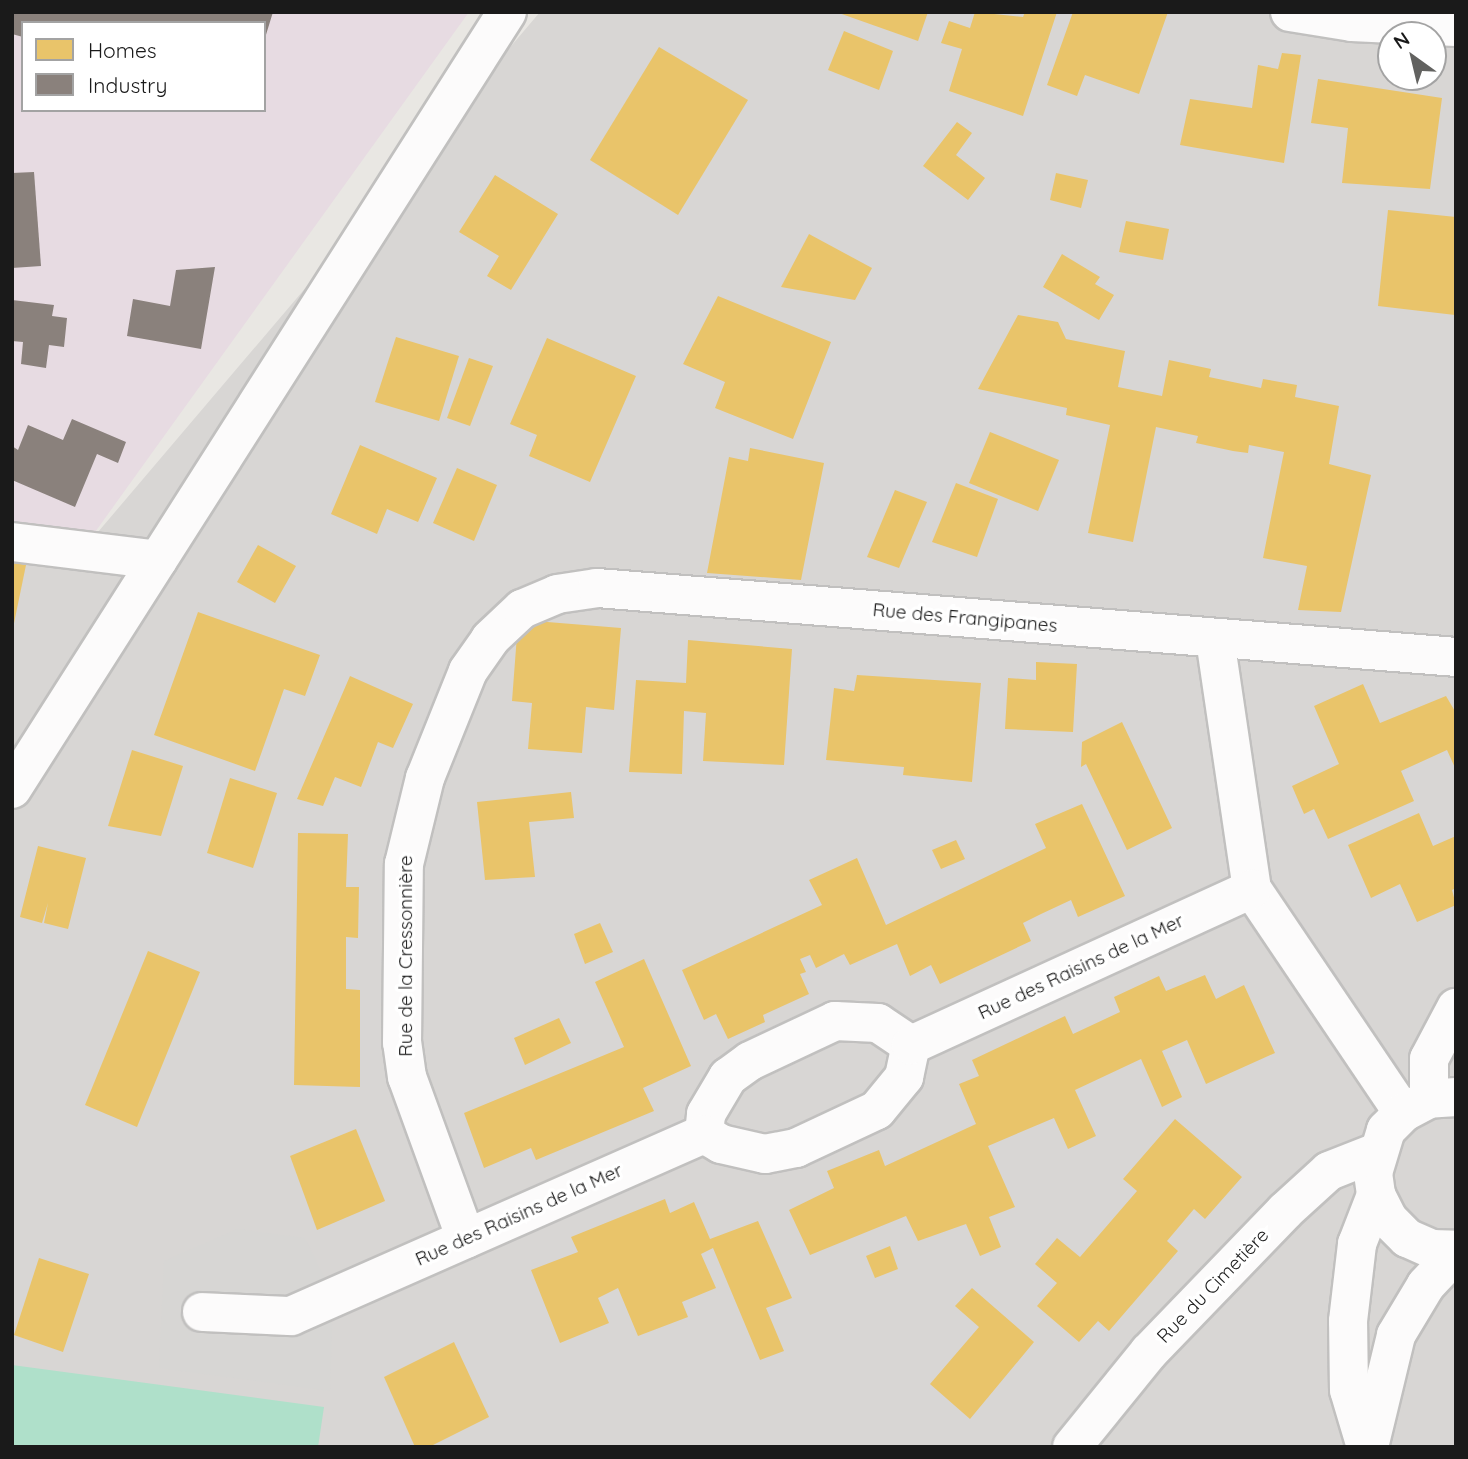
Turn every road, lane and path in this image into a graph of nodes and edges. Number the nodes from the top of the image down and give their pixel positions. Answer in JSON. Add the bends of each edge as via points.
{"nodes":[{"id":1,"x":507,"y":12,"type":"edge"},
{"id":2,"x":1290,"y":12,"type":"edge"},
{"id":3,"x":1456,"y":27,"type":"edge"},
{"id":4,"x":12,"y":542,"type":"edge"},
{"id":5,"x":158,"y":560,"type":"junction"},
{"id":6,"x":490,"y":639,"type":"joint"},
{"id":7,"x":1215,"y":639,"type":"junction"},
{"id":8,"x":1456,"y":657,"type":"edge"},
{"id":9,"x":12,"y":789,"type":"edge"},
{"id":10,"x":1252,"y":889,"type":"junction"},
{"id":11,"x":1456,"y":1008,"type":"edge"},
{"id":12,"x":911,"y":1045,"type":"junction"},
{"id":13,"x":1429,"y":1103,"type":"edge"},
{"id":14,"x":704,"y":1134,"type":"junction"},
{"id":15,"x":1377,"y":1152,"type":"junction"},
{"id":16,"x":1376,"y":1195,"type":"junction"},
{"id":17,"x":466,"y":1239,"type":"junction"},
{"id":18,"x":1456,"y":1252,"type":"edge"},
{"id":19,"x":202,"y":1312,"type":"dead end"},
{"id":20,"x":1072,"y":1447,"type":"edge"},
{"id":21,"x":1368,"y":1447,"type":"edge"}],
"edges":[{"from":1,"to":5,"type":"street"},
{"from":2,"to":3,"type":"street","via":[[1352,22]]},
{"from":4,"to":5,"type":"street"},
{"from":5,"to":9,"type":"street"},
{"from":6,"to":7,"type":"street","name":"Rue des Frangipanes","via":[[522,609],[556,594],[597,588]]},
{"from":6,"to":17,"type":"street","name":"Rue de la Cressonnière","via":[[468,671],[425,778],[404,864],[402,1043],[407,1077]]},
{"from":7,"to":8,"type":"street","name":"Rue des Frangipanes"},
{"from":7,"to":10,"type":"street"},
{"from":10,"to":12,"type":"street","name":"Rue des Raisins de la Mer"},
{"from":10,"to":13,"type":"street"},
{"from":11,"to":13,"type":"street","via":[[1429,1059]]},
{"from":12,"to":14,"type":"street","via":[[904,1077],[893,1096],[877,1110],[796,1148],[765,1154],[721,1144]]},
{"from":12,"to":14,"type":"street","via":[[878,1023],[835,1021],[750,1061],[728,1077],[706,1114]]},
{"from":13,"to":15,"type":"street","via":[[1387,1130]]},
{"from":14,"to":17,"type":"street","name":"Rue des Raisins de la Mer"},
{"from":15,"to":16,"type":"street"},
{"from":15,"to":20,"type":"street","name":"Rue du Cimetière","via":[[1329,1171],[1285,1211],[1149,1352]]},
{"from":16,"to":18,"type":"street","via":[[1388,1219],[1407,1238],[1432,1249]]},
{"from":16,"to":21,"type":"street","via":[[1357,1244],[1348,1321],[1349,1390]]},
{"from":17,"to":19,"type":"street","name":"Rue des Raisins de la Mer","via":[[290,1316]]},
{"from":18,"to":21,"type":"street","via":[[1426,1285],[1396,1335]]}]}
